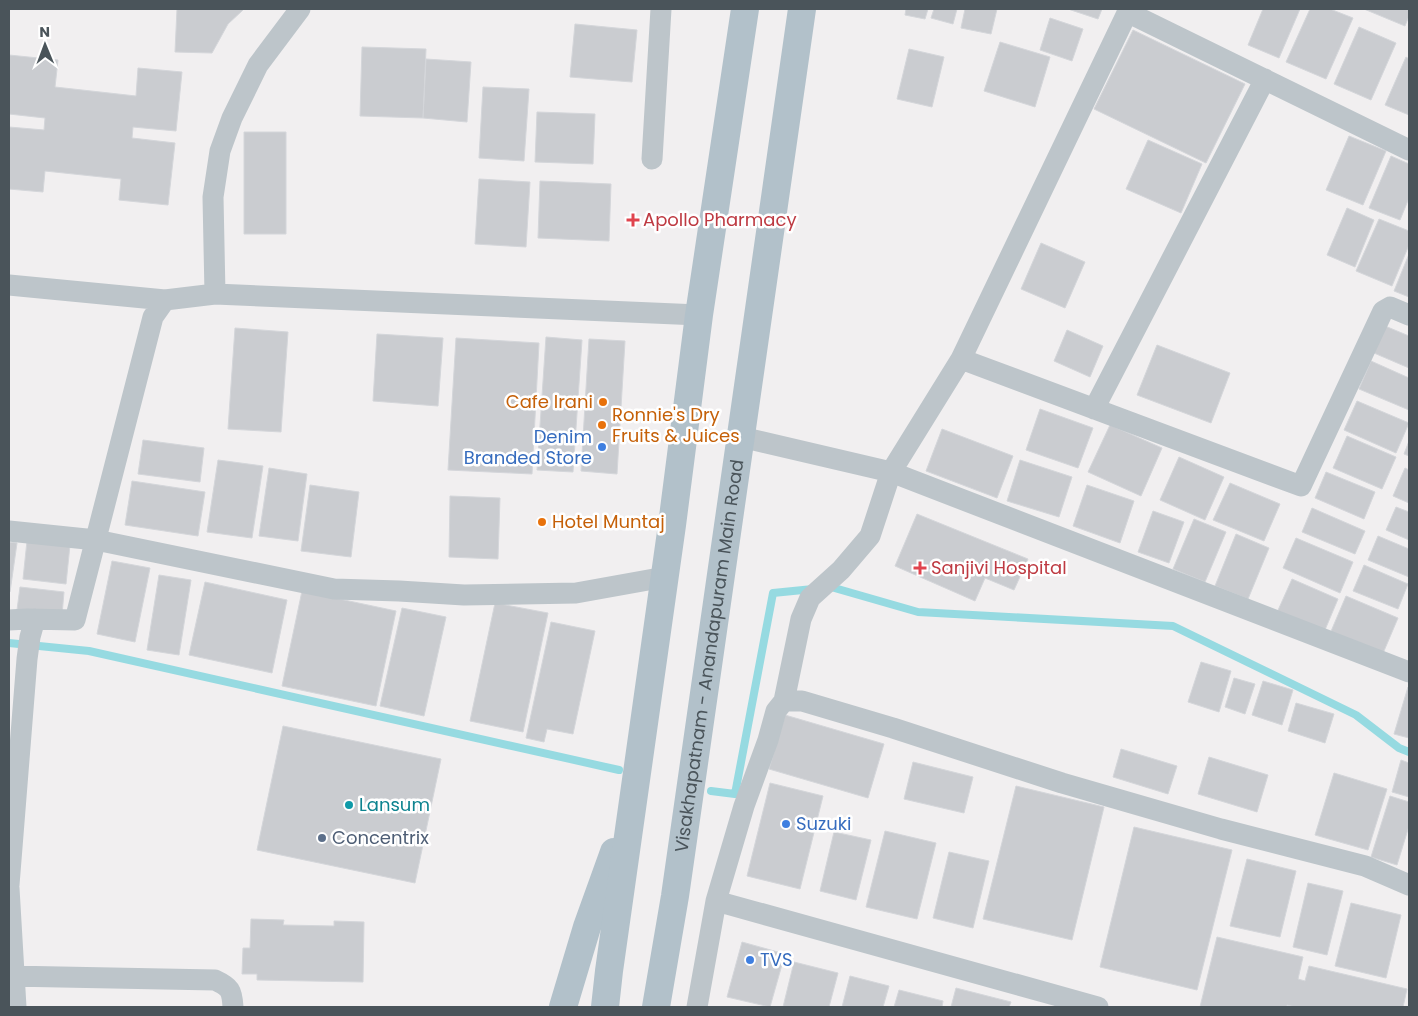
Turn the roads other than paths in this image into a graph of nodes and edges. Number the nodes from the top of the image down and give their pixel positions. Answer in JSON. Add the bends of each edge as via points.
{"nodes":[{"id":1,"x":300,"y":9,"type":"edge"},
{"id":2,"x":661,"y":9,"type":"edge"},
{"id":3,"x":745,"y":9,"type":"edge"},
{"id":4,"x":802,"y":9,"type":"edge"},
{"id":5,"x":1128,"y":10,"type":"edge"},
{"id":6,"x":1265,"y":80,"type":"junction"},
{"id":7,"x":1409,"y":150,"type":"edge"},
{"id":8,"x":652,"y":159,"type":"dead end"},
{"id":9,"x":9,"y":285,"type":"edge"},
{"id":10,"x":215,"y":294,"type":"junction"},
{"id":11,"x":165,"y":300,"type":"junction"},
{"id":12,"x":699,"y":315,"type":"junction"},
{"id":13,"x":1409,"y":316,"type":"edge"},
{"id":14,"x":961,"y":358,"type":"junction"},
{"id":15,"x":1094,"y":409,"type":"junction"},
{"id":16,"x":741,"y":437,"type":"junction"},
{"id":17,"x":891,"y":472,"type":"junction"},
{"id":18,"x":9,"y":531,"type":"edge"},
{"id":19,"x":96,"y":540,"type":"junction"},
{"id":20,"x":665,"y":577,"type":"junction"},
{"id":21,"x":9,"y":620,"type":"edge"},
{"id":22,"x":33,"y":628,"type":"junction"},
{"id":23,"x":1408,"y":667,"type":"edge"},
{"id":24,"x":784,"y":701,"type":"junction"},
{"id":25,"x":634,"y":796,"type":"junction"},
{"id":26,"x":1409,"y":885,"type":"edge"},
{"id":27,"x":9,"y":887,"type":"edge"},
{"id":28,"x":716,"y":901,"type":"junction"},
{"id":29,"x":11,"y":976,"type":"edge"},
{"id":30,"x":16,"y":1007,"type":"edge"},
{"id":31,"x":233,"y":1007,"type":"edge"},
{"id":32,"x":563,"y":1007,"type":"edge"},
{"id":33,"x":605,"y":1007,"type":"edge"},
{"id":34,"x":656,"y":1007,"type":"edge"},
{"id":35,"x":697,"y":1007,"type":"edge"},
{"id":36,"x":1098,"y":1007,"type":"edge"}],
"edges":[{"from":1,"to":10,"type":"street","via":[[258,65],[220,151],[213,198]]},
{"from":2,"to":8,"type":"street"},
{"from":3,"to":12,"type":"main road"},
{"from":4,"to":16,"type":"main road","name":"Visakhapatnam - Anandapuram Main Road"},
{"from":5,"to":6,"type":"street"},
{"from":5,"to":14,"type":"street"},
{"from":6,"to":7,"type":"street"},
{"from":6,"to":15,"type":"street"},
{"from":9,"to":11,"type":"street"},
{"from":10,"to":11,"type":"street"},
{"from":10,"to":12,"type":"street"},
{"from":11,"to":19,"type":"street","via":[[153,317]]},
{"from":12,"to":20,"type":"main road"},
{"from":13,"to":15,"type":"street","via":[[1390,307],[1383,311],[1301,486]]},
{"from":14,"to":15,"type":"street"},
{"from":14,"to":17,"type":"street"},
{"from":16,"to":17,"type":"street"},
{"from":16,"to":34,"type":"main road","name":"Visakhapatnam - Anandapuram Main Road"},
{"from":17,"to":23,"type":"street"},
{"from":17,"to":24,"type":"street","via":[[870,536],[841,570],[810,598],[801,619]]},
{"from":18,"to":19,"type":"street"},
{"from":19,"to":20,"type":"street","via":[[334,589],[464,595],[576,593]]},
{"from":19,"to":22,"type":"street","via":[[74,620]]},
{"from":20,"to":25,"type":"main road"},
{"from":21,"to":22,"type":"street"},
{"from":22,"to":27,"type":"street","via":[[27,659]]},
{"from":24,"to":26,"type":"street","via":[[802,701],[1062,783],[1366,866]]},
{"from":24,"to":28,"type":"street","via":[[776,711]]},
{"from":25,"to":32,"type":"main road","via":[[587,927]]},
{"from":25,"to":33,"type":"main road"},
{"from":27,"to":29,"type":"street"},
{"from":28,"to":35,"type":"street"},
{"from":28,"to":36,"type":"street"},
{"from":29,"to":30,"type":"street"},
{"from":29,"to":31,"type":"street","via":[[215,980],[227,986],[232,993]]}]}
